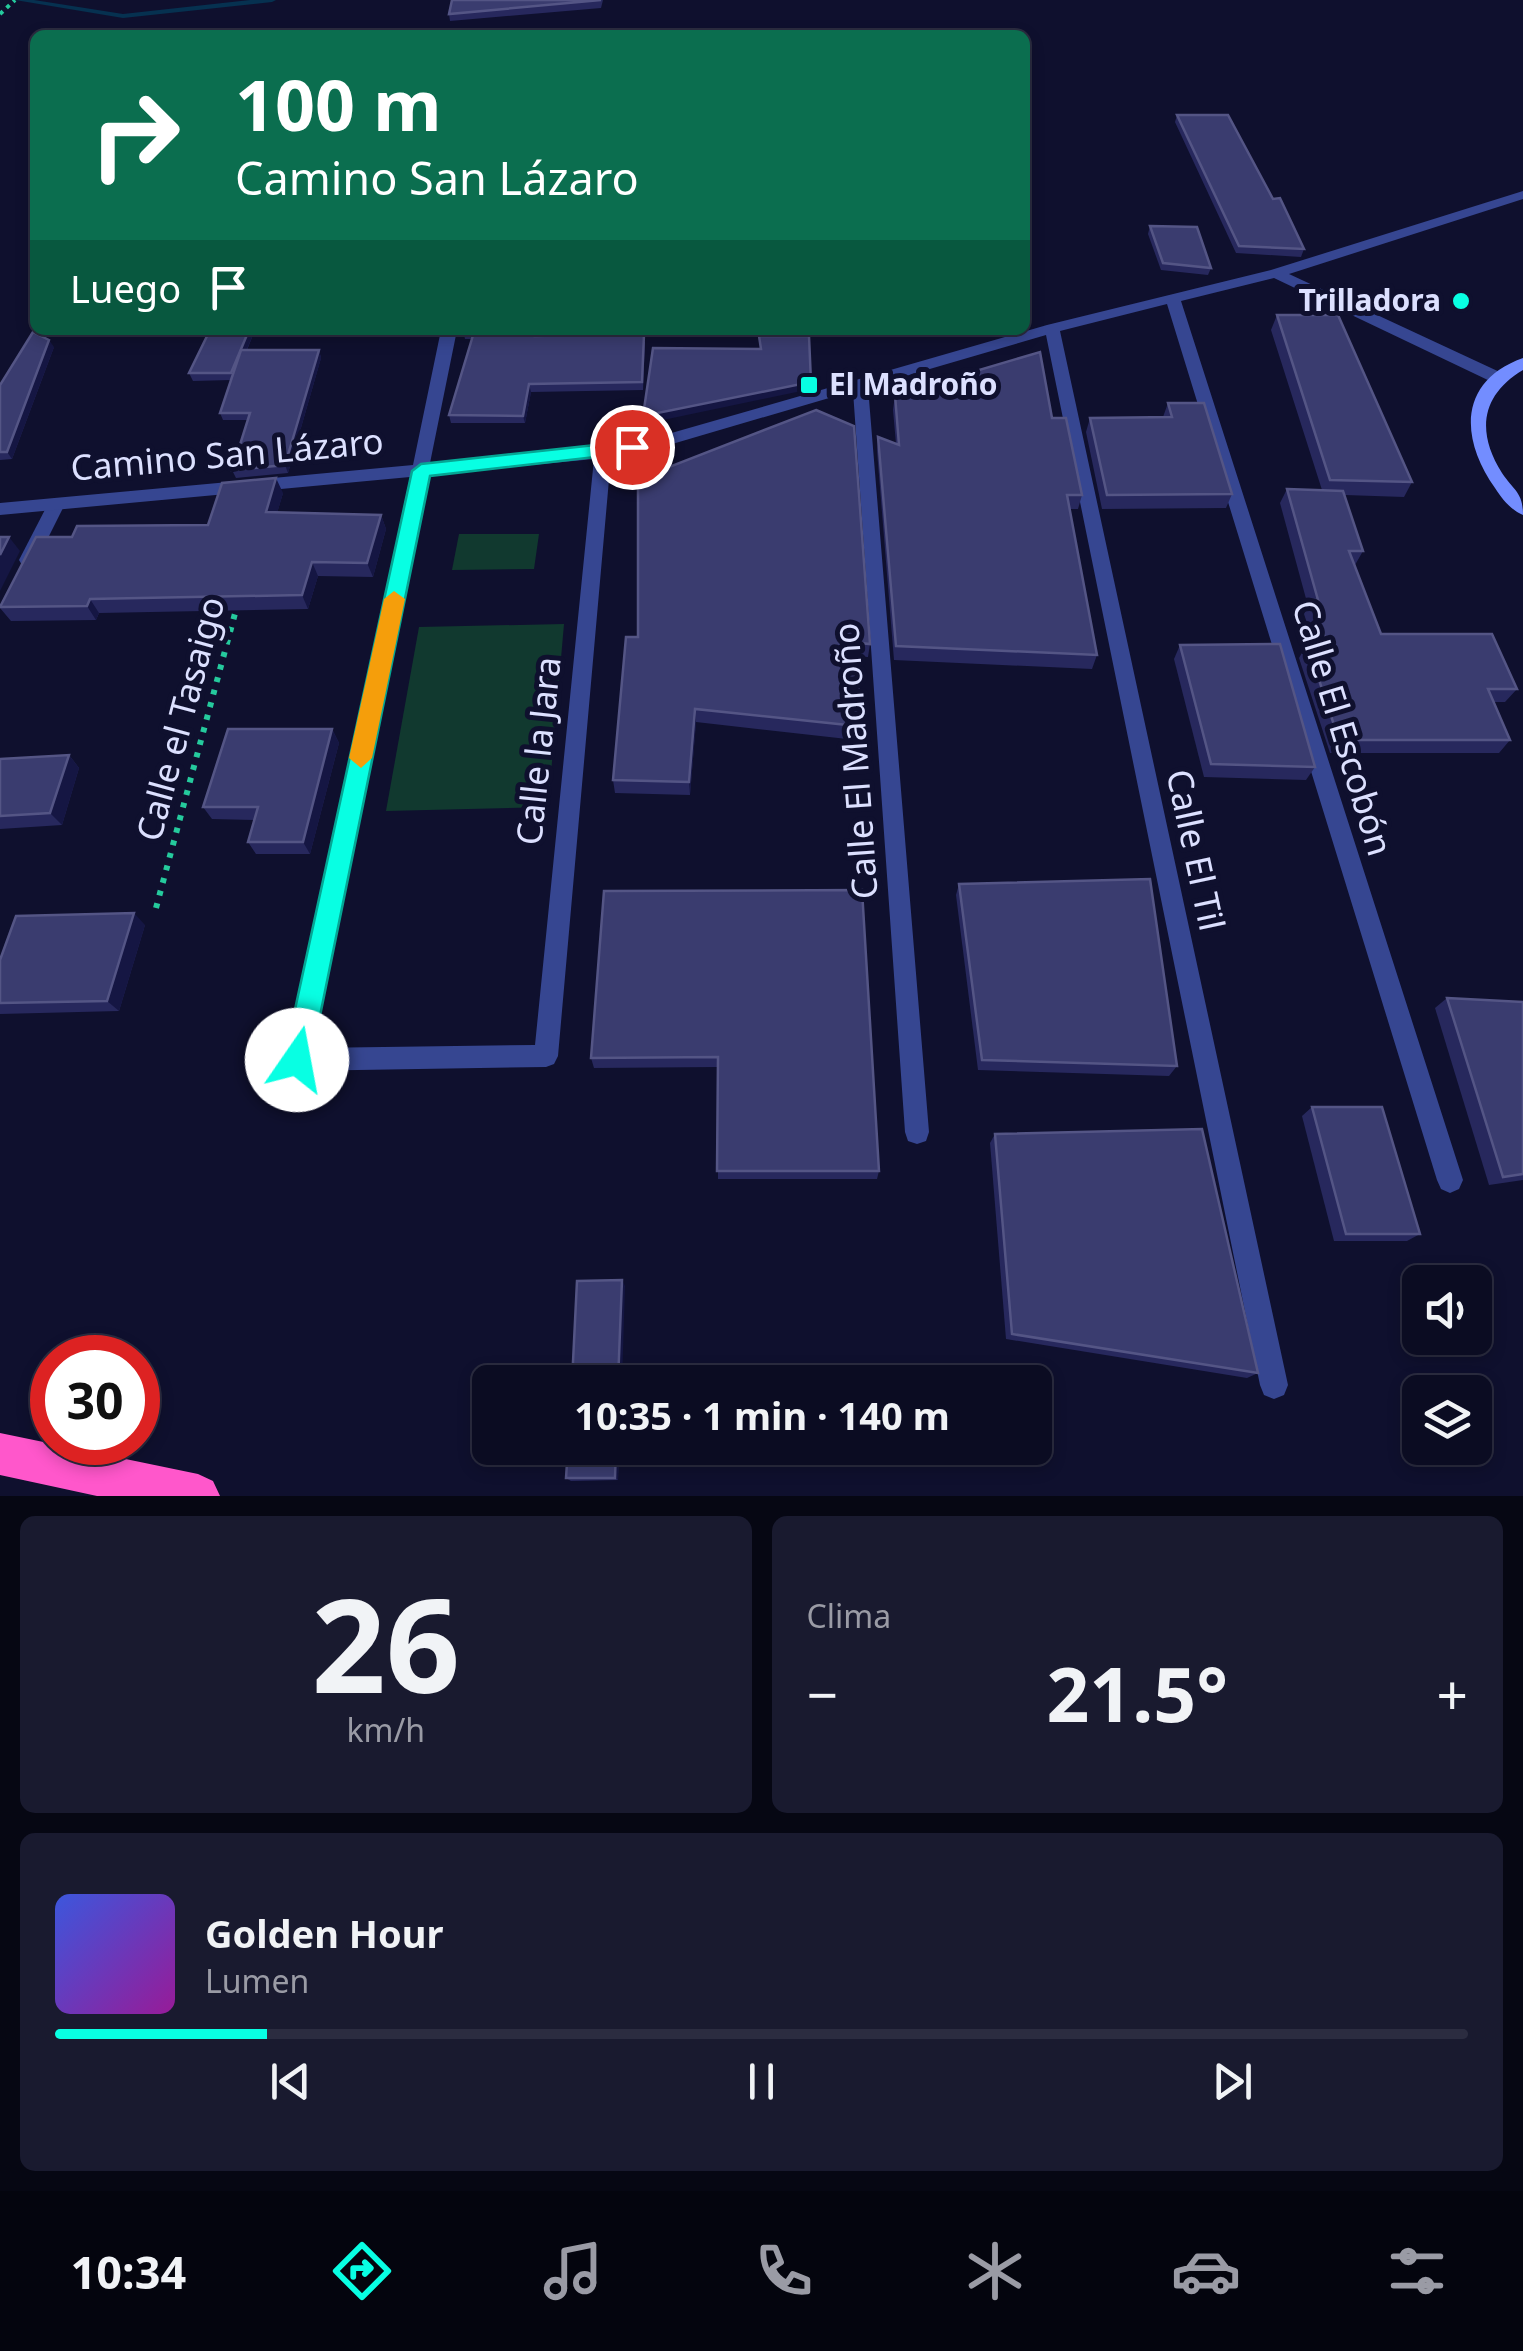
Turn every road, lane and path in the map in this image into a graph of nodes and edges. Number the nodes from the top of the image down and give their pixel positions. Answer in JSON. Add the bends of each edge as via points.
{"nodes":[{"id":1,"x":16,"y":0,"type":"edge"},
{"id":2,"x":0,"y":14,"type":"edge"},
{"id":3,"x":1523,"y":195,"type":"edge"},
{"id":4,"x":1276,"y":273,"type":"junction"},
{"id":5,"x":1172,"y":296,"type":"junction"},
{"id":6,"x":1052,"y":328,"type":"junction"},
{"id":7,"x":448,"y":335,"type":"edge"},
{"id":8,"x":1029,"y":335,"type":"edge"},
{"id":9,"x":1030,"y":335,"type":"edge"},
{"id":10,"x":1523,"y":363,"type":"edge"},
{"id":11,"x":1498,"y":378,"type":"junction"},
{"id":12,"x":860,"y":386,"type":"junction"},
{"id":13,"x":603,"y":453,"type":"junction"},
{"id":14,"x":421,"y":471,"type":"junction"},
{"id":15,"x":56,"y":504,"type":"junction"},
{"id":16,"x":0,"y":509,"type":"edge"},
{"id":17,"x":1523,"y":509,"type":"edge"},
{"id":18,"x":22,"y":573,"type":"edge"},
{"id":19,"x":239,"y":600,"type":"edge"},
{"id":20,"x":156,"y":908,"type":"dead end"},
{"id":21,"x":917,"y":1132,"type":"dead end"},
{"id":22,"x":1450,"y":1180,"type":"dead end"},
{"id":23,"x":1274,"y":1385,"type":"dead end"},
{"id":24,"x":0,"y":1454,"type":"edge"},
{"id":25,"x":198,"y":1496,"type":"edge"}],
"edges":[{"from":1,"to":2,"type":"path"},
{"from":3,"to":4,"type":"street","name":"Camino San Lázaro"},
{"from":4,"to":5,"type":"street","name":"Camino San Lázaro"},
{"from":4,"to":11,"type":"street"},
{"from":5,"to":6,"type":"street","name":"Camino San Lázaro"},
{"from":5,"to":22,"type":"street","name":"Calle El Escobón"},
{"from":6,"to":9,"type":"street","name":"Camino San Lázaro"},
{"from":6,"to":23,"type":"street","name":"Calle El Til"},
{"from":7,"to":14,"type":"street"},
{"from":8,"to":12,"type":"street","name":"Camino San Lázaro"},
{"from":10,"to":11,"type":"main road"},
{"from":11,"to":17,"type":"main road","via":[[1480,401],[1476,429],[1485,461]]},
{"from":12,"to":13,"type":"street","name":"Camino San Lázaro"},
{"from":12,"to":21,"type":"street","name":"Calle El Madroño"},
{"from":13,"to":14,"type":"street","name":"Camino San Lázaro"},
{"from":13,"to":14,"type":"street","name":"Calle la Jara","via":[[546,1056],[297,1060]]},
{"from":14,"to":15,"type":"street","name":"Camino San Lázaro"},
{"from":15,"to":16,"type":"street","name":"Camino San Lázaro"},
{"from":15,"to":18,"type":"street"},
{"from":19,"to":20,"type":"path","name":"Calle el Tasaigo"},
{"from":24,"to":25,"type":"highway"}]}
